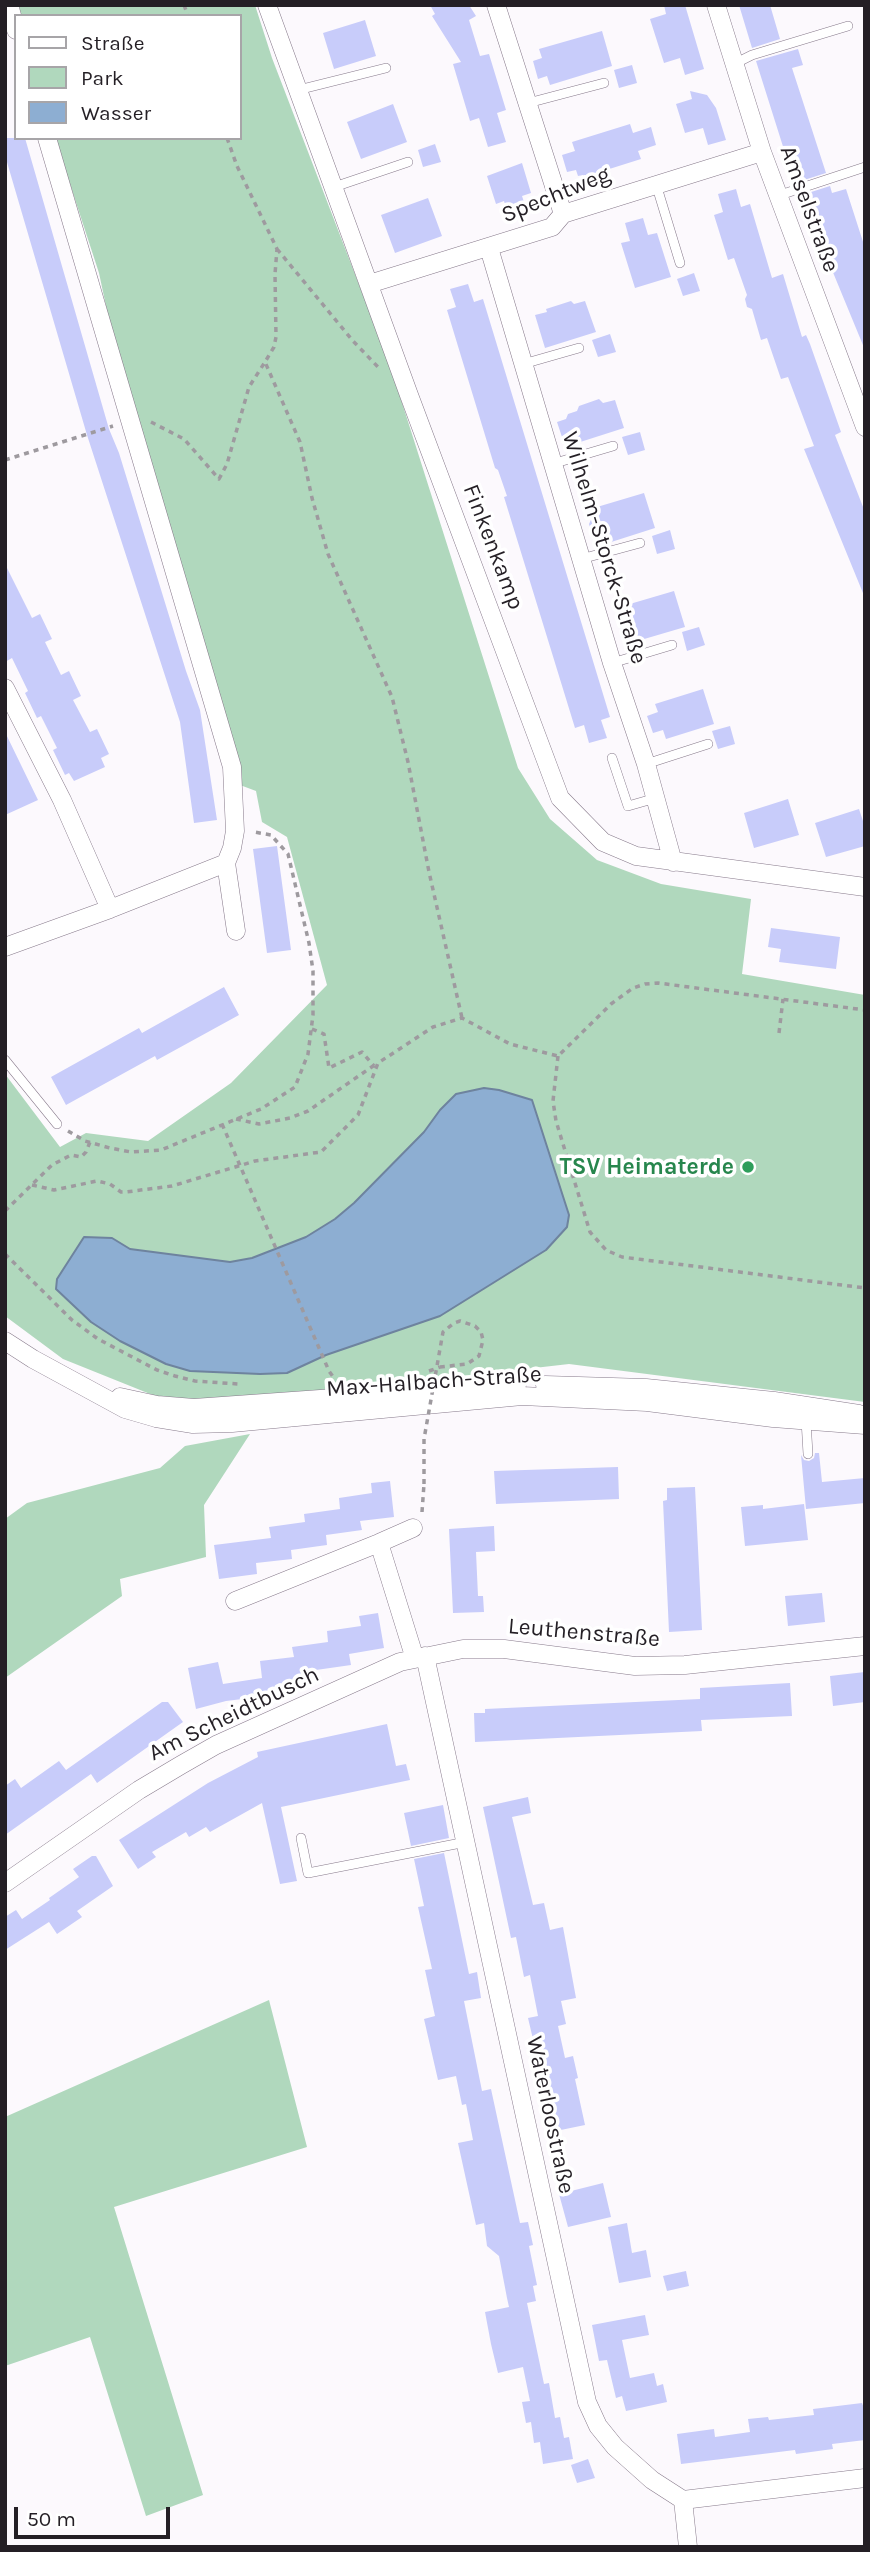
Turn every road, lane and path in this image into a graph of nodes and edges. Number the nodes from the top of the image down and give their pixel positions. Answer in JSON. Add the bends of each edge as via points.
{"nodes":[{"id":1,"x":9,"y":5,"type":"edge"},
{"id":2,"x":267,"y":5,"type":"edge"},
{"id":3,"x":716,"y":5,"type":"edge"},
{"id":4,"x":500,"y":6,"type":"edge"},
{"id":5,"x":14,"y":23,"type":"edge"},
{"id":6,"x":848,"y":26,"type":"dead end"},
{"id":7,"x":734,"y":64,"type":"junction"},
{"id":8,"x":386,"y":68,"type":"dead end"},
{"id":9,"x":604,"y":83,"type":"dead end"},
{"id":10,"x":298,"y":90,"type":"junction"},
{"id":11,"x":528,"y":103,"type":"junction"},
{"id":12,"x":48,"y":140,"type":"edge"},
{"id":13,"x":228,"y":140,"type":"edge"},
{"id":14,"x":762,"y":152,"type":"junction"},
{"id":15,"x":408,"y":162,"type":"dead end"},
{"id":16,"x":865,"y":167,"type":"edge"},
{"id":17,"x":656,"y":184,"type":"junction"},
{"id":18,"x":334,"y":187,"type":"junction"},
{"id":19,"x":777,"y":196,"type":"junction"},
{"id":20,"x":563,"y":215,"type":"junction"},
{"id":21,"x":489,"y":248,"type":"junction"},
{"id":22,"x":277,"y":249,"type":"junction"},
{"id":23,"x":680,"y":263,"type":"dead end"},
{"id":24,"x":369,"y":284,"type":"junction"},
{"id":25,"x":579,"y":348,"type":"dead end"},
{"id":26,"x":265,"y":362,"type":"junction"},
{"id":27,"x":523,"y":364,"type":"junction"},
{"id":28,"x":386,"y":374,"type":"dead end"},
{"id":29,"x":129,"y":421,"type":"junction"},
{"id":30,"x":865,"y":427,"type":"edge"},
{"id":31,"x":613,"y":446,"type":"dead end"},
{"id":32,"x":5,"y":460,"type":"edge"},
{"id":33,"x":552,"y":464,"type":"junction"},
{"id":34,"x":640,"y":543,"type":"dead end"},
{"id":35,"x":581,"y":559,"type":"junction"},
{"id":36,"x":672,"y":645,"type":"dead end"},
{"id":37,"x":612,"y":663,"type":"junction"},
{"id":38,"x":5,"y":688,"type":"edge"},
{"id":39,"x":708,"y":744,"type":"dead end"},
{"id":40,"x":612,"y":758,"type":"dead end"},
{"id":41,"x":646,"y":764,"type":"junction"},
{"id":42,"x":656,"y":798,"type":"junction"},
{"id":43,"x":267,"y":833,"type":"dead end"},
{"id":44,"x":673,"y":862,"type":"junction"},
{"id":45,"x":226,"y":863,"type":"junction"},
{"id":46,"x":865,"y":887,"type":"edge"},
{"id":47,"x":110,"y":909,"type":"junction"},
{"id":48,"x":236,"y":931,"type":"dead end"},
{"id":49,"x":5,"y":947,"type":"edge"},
{"id":50,"x":783,"y":999,"type":"junction"},
{"id":51,"x":865,"y":1010,"type":"edge"},
{"id":52,"x":462,"y":1018,"type":"junction"},
{"id":53,"x":311,"y":1029,"type":"junction"},
{"id":54,"x":779,"y":1033,"type":"dead end"},
{"id":55,"x":558,"y":1056,"type":"junction"},
{"id":56,"x":5,"y":1060,"type":"edge"},
{"id":57,"x":376,"y":1065,"type":"junction"},
{"id":58,"x":234,"y":1119,"type":"junction"},
{"id":59,"x":57,"y":1124,"type":"joint"},
{"id":60,"x":222,"y":1124,"type":"junction"},
{"id":61,"x":90,"y":1142,"type":"junction"},
{"id":62,"x":240,"y":1164,"type":"junction"},
{"id":63,"x":32,"y":1185,"type":"junction"},
{"id":64,"x":5,"y":1211,"type":"edge"},
{"id":65,"x":5,"y":1254,"type":"edge"},
{"id":66,"x":865,"y":1289,"type":"edge"},
{"id":67,"x":5,"y":1341,"type":"edge"},
{"id":68,"x":440,"y":1367,"type":"dead end"},
{"id":69,"x":329,"y":1371,"type":"dead end"},
{"id":70,"x":246,"y":1384,"type":"dead end"},
{"id":71,"x":96,"y":1392,"type":"junction"},
{"id":72,"x":865,"y":1415,"type":"edge"},
{"id":73,"x":806,"y":1420,"type":"junction"},
{"id":74,"x":865,"y":1425,"type":"edge"},
{"id":75,"x":808,"y":1454,"type":"dead end"},
{"id":76,"x":413,"y":1528,"type":"joint"},
{"id":77,"x":379,"y":1543,"type":"junction"},
{"id":78,"x":235,"y":1601,"type":"dead end"},
{"id":79,"x":865,"y":1646,"type":"edge"},
{"id":80,"x":420,"y":1657,"type":"junction"},
{"id":81,"x":301,"y":1838,"type":"dead end"},
{"id":82,"x":466,"y":1842,"type":"junction"},
{"id":83,"x":5,"y":1883,"type":"edge"},
{"id":84,"x":865,"y":2478,"type":"edge"},
{"id":85,"x":683,"y":2500,"type":"junction"},
{"id":86,"x":688,"y":2547,"type":"edge"}],
"edges":[{"from":1,"to":5,"type":"street"},
{"from":2,"to":10,"type":"street","name":"Finkenkamp"},
{"from":3,"to":7,"type":"street","name":"Amselstraße"},
{"from":4,"to":11,"type":"street"},
{"from":6,"to":7,"type":"lane"},
{"from":7,"to":14,"type":"street","name":"Amselstraße"},
{"from":8,"to":10,"type":"lane"},
{"from":9,"to":11,"type":"lane"},
{"from":10,"to":18,"type":"street","name":"Finkenkamp"},
{"from":11,"to":20,"type":"street"},
{"from":12,"to":29,"type":"street"},
{"from":13,"to":22,"type":"path"},
{"from":14,"to":17,"type":"street","name":"Spechtweg"},
{"from":14,"to":19,"type":"street","name":"Amselstraße"},
{"from":15,"to":18,"type":"lane"},
{"from":16,"to":19,"type":"lane"},
{"from":17,"to":20,"type":"street","name":"Spechtweg"},
{"from":17,"to":23,"type":"lane"},
{"from":18,"to":24,"type":"street","name":"Finkenkamp"},
{"from":19,"to":30,"type":"street","name":"Amselstraße"},
{"from":20,"to":21,"type":"street","name":"Spechtweg","via":[[552,226]]},
{"from":21,"to":24,"type":"street","name":"Spechtweg"},
{"from":21,"to":27,"type":"street","name":"Wilhelm-Storck-Straße"},
{"from":22,"to":26,"type":"path","via":[[276,337]]},
{"from":22,"to":28,"type":"path"},
{"from":24,"to":44,"type":"street","name":"Finkenkamp","via":[[560,798],[603,842],[636,856]]},
{"from":25,"to":27,"type":"lane"},
{"from":26,"to":29,"type":"path","via":[[249,387],[219,480],[173,432],[149,421]]},
{"from":26,"to":52,"type":"path","via":[[300,442],[328,554],[392,697]]},
{"from":27,"to":33,"type":"street","name":"Wilhelm-Storck-Straße"},
{"from":29,"to":32,"type":"path"},
{"from":29,"to":45,"type":"street","via":[[232,767],[235,831]]},
{"from":31,"to":33,"type":"lane"},
{"from":33,"to":35,"type":"street","name":"Wilhelm-Storck-Straße"},
{"from":34,"to":35,"type":"lane"},
{"from":35,"to":37,"type":"street","name":"Wilhelm-Storck-Straße"},
{"from":36,"to":37,"type":"lane"},
{"from":37,"to":41,"type":"street","name":"Wilhelm-Storck-Straße"},
{"from":38,"to":47,"type":"street"},
{"from":39,"to":41,"type":"lane"},
{"from":40,"to":42,"type":"lane","via":[[628,806]]},
{"from":41,"to":42,"type":"street","name":"Wilhelm-Storck-Straße"},
{"from":42,"to":44,"type":"street","name":"Wilhelm-Storck-Straße"},
{"from":43,"to":53,"type":"path","via":[[290,859],[313,971]]},
{"from":44,"to":46,"type":"street","name":"Finkenkamp"},
{"from":45,"to":47,"type":"street"},
{"from":45,"to":48,"type":"street"},
{"from":47,"to":49,"type":"street"},
{"from":50,"to":51,"type":"path"},
{"from":50,"to":54,"type":"path"},
{"from":50,"to":55,"type":"path","via":[[645,984],[611,1004]]},
{"from":52,"to":55,"type":"path","via":[[510,1044]]},
{"from":52,"to":57,"type":"path","via":[[433,1027]]},
{"from":53,"to":57,"type":"path","via":[[324,1034],[329,1068],[362,1052]]},
{"from":53,"to":58,"type":"path","via":[[308,1054],[295,1087],[261,1109]]},
{"from":55,"to":66,"type":"path","via":[[556,1121],[590,1232],[606,1250],[632,1259]]},
{"from":56,"to":59,"type":"lane"},
{"from":57,"to":58,"type":"path","via":[[290,1118],[259,1124]]},
{"from":57,"to":62,"type":"path","via":[[358,1115],[321,1152]]},
{"from":58,"to":60,"type":"path"},
{"from":59,"to":61,"type":"path"},
{"from":60,"to":61,"type":"path","via":[[161,1150],[131,1152]]},
{"from":60,"to":62,"type":"path"},
{"from":61,"to":63,"type":"path","via":[[81,1157],[61,1158]]},
{"from":62,"to":63,"type":"path","via":[[172,1185],[126,1192],[97,1181],[54,1190]]},
{"from":62,"to":69,"type":"path"},
{"from":63,"to":64,"type":"path"},
{"from":65,"to":70,"type":"path","via":[[78,1324],[122,1352],[175,1376]]},
{"from":67,"to":71,"type":"street","name":"Max-Halbach-Straße"},
{"from":68,"to":76,"type":"path","bridge":true,"via":[[467,1364],[479,1356],[484,1340],[481,1332],[468,1322],[454,1323],[440,1339],[424,1439],[421,1523]]},
{"from":71,"to":72,"type":"street","name":"Max-Halbach-Straße","via":[[194,1408],[519,1384],[646,1388]]},
{"from":71,"to":73,"type":"street","name":"Max-Halbach-Straße","via":[[125,1409],[193,1424],[522,1396],[647,1402]]},
{"from":73,"to":74,"type":"street","name":"Max-Halbach-Straße"},
{"from":73,"to":75,"type":"lane"},
{"from":76,"to":77,"type":"street"},
{"from":77,"to":78,"type":"street"},
{"from":77,"to":80,"type":"street","name":"Waterloostraße"},
{"from":79,"to":80,"type":"street","name":"Leuthenstraße","via":[[685,1665],[635,1666],[504,1649],[463,1649]]},
{"from":80,"to":82,"type":"street","name":"Waterloostraße"},
{"from":80,"to":83,"type":"street","name":"Am Scheidtbusch","via":[[216,1745],[139,1790]]},
{"from":81,"to":82,"type":"lane","via":[[309,1873]]},
{"from":82,"to":85,"type":"street","name":"Waterloostraße","via":[[587,2402],[615,2447]]},
{"from":84,"to":85,"type":"street"},
{"from":85,"to":86,"type":"street"}]}
